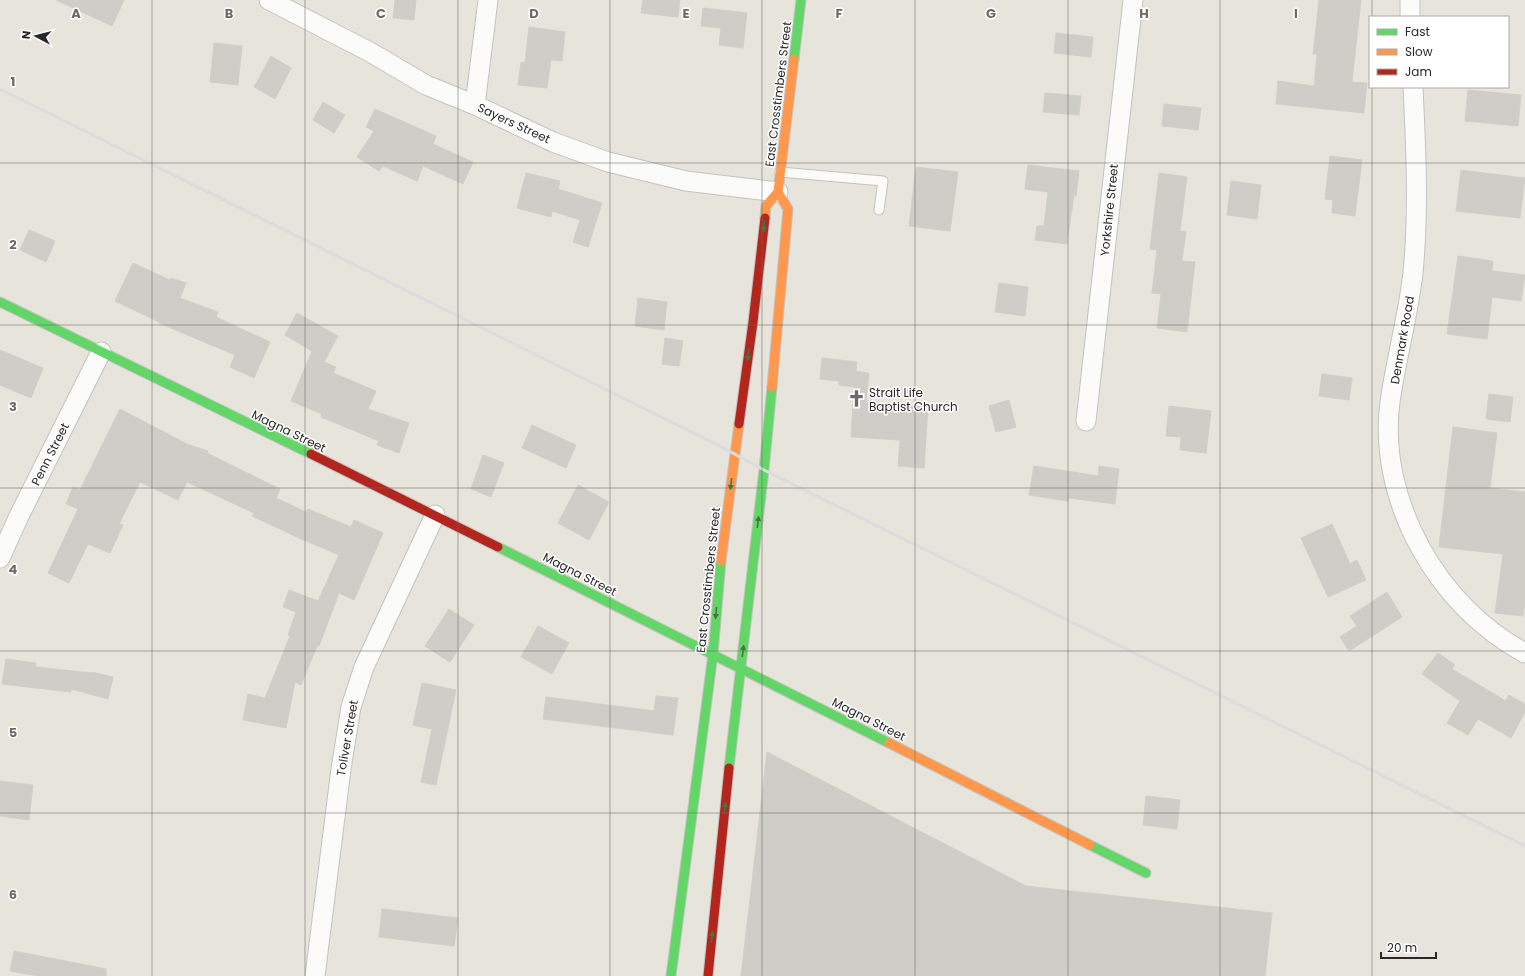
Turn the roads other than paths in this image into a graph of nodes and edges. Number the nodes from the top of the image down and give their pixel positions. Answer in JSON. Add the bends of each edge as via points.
{"nodes":[{"id":1,"x":269,"y":0,"type":"edge"},
{"id":2,"x":488,"y":0,"type":"edge"},
{"id":3,"x":802,"y":0,"type":"edge"},
{"id":4,"x":1133,"y":0,"type":"edge"},
{"id":5,"x":1410,"y":0,"type":"edge"},
{"id":6,"x":1410,"y":16,"type":"edge"},
{"id":7,"x":1413,"y":88,"type":"edge"},
{"id":8,"x":475,"y":105,"type":"junction"},
{"id":9,"x":780,"y":172,"type":"junction"},
{"id":10,"x":778,"y":192,"type":"junction"},
{"id":11,"x":879,"y":210,"type":"dead end"},
{"id":12,"x":0,"y":302,"type":"edge"},
{"id":13,"x":102,"y":352,"type":"junction"},
{"id":14,"x":1086,"y":421,"type":"dead end"},
{"id":15,"x":435,"y":515,"type":"junction"},
{"id":16,"x":0,"y":558,"type":"edge"},
{"id":17,"x":1525,"y":653,"type":"edge"},
{"id":18,"x":712,"y":654,"type":"junction"},
{"id":19,"x":741,"y":668,"type":"junction"},
{"id":20,"x":1146,"y":873,"type":"dead end"},
{"id":21,"x":315,"y":976,"type":"edge"},
{"id":22,"x":671,"y":976,"type":"edge"},
{"id":23,"x":708,"y":976,"type":"edge"}],
"edges":[{"from":1,"to":8,"type":"street","name":"Sayers Street","via":[[370,52],[426,85]]},
{"from":2,"to":8,"type":"street"},
{"from":3,"to":9,"type":"main road","name":"East Crosstimbers Street"},
{"from":4,"to":14,"type":"street","name":"Yorkshire Street"},
{"from":5,"to":6,"type":"street"},
{"from":7,"to":17,"type":"street","name":"Denmark Road","via":[[1417,186],[1413,273],[1390,403],[1390,460],[1397,492],[1411,530],[1426,559],[1466,610]]},
{"from":8,"to":10,"type":"street","name":"Sayers Street","via":[[553,142],[608,162],[686,182]]},
{"from":9,"to":10,"type":"main road","name":"East Crosstimbers Street"},
{"from":9,"to":11,"type":"lane","via":[[883,181]]},
{"from":10,"to":18,"type":"main road","name":"East Crosstimbers Street","one_way":true,"via":[[766,206],[722,554]]},
{"from":19,"to":10,"type":"main road","one_way":true,"via":[[766,446],[788,209]]},
{"from":12,"to":13,"type":"main road","name":"Magna Street"},
{"from":13,"to":15,"type":"main road","name":"Magna Street"},
{"from":13,"to":16,"type":"street","name":"Penn Street"},
{"from":15,"to":18,"type":"main road","name":"Magna Street"},
{"from":15,"to":21,"type":"street","name":"Toliver Street","via":[[364,667],[351,707]]},
{"from":18,"to":19,"type":"main road","name":"Magna Street"},
{"from":18,"to":22,"type":"main road","name":"East Crosstimbers Street"},
{"from":19,"to":20,"type":"main road","name":"Magna Street"},
{"from":23,"to":19,"type":"main road","one_way":true}]}
